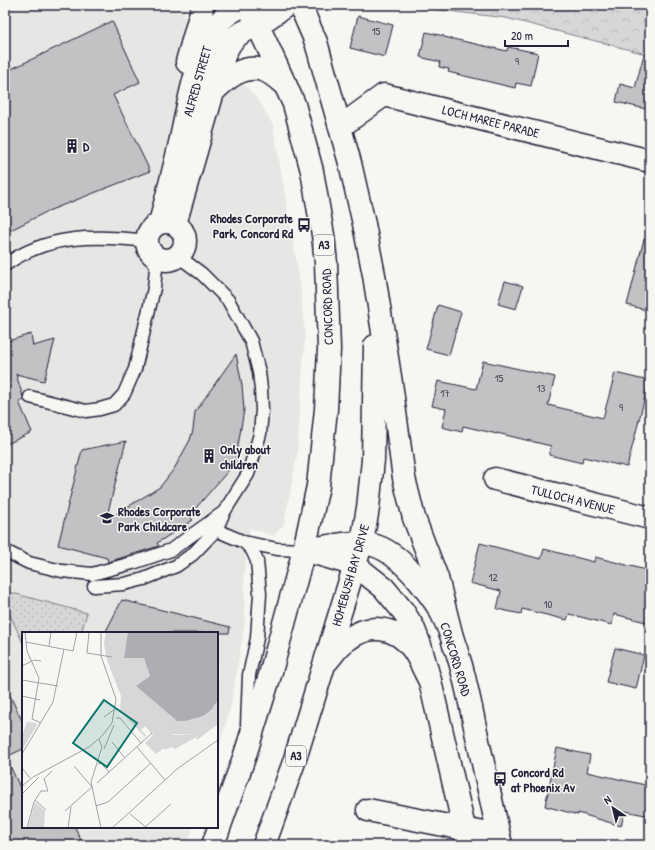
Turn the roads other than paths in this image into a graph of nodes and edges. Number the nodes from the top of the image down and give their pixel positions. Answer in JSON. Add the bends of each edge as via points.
{"nodes":[{"id":1,"x":203,"y":5,"type":"edge"},
{"id":2,"x":243,"y":5,"type":"edge"},
{"id":3,"x":248,"y":5,"type":"edge"},
{"id":4,"x":287,"y":5,"type":"edge"},
{"id":5,"x":300,"y":5,"type":"edge"},
{"id":6,"x":258,"y":25,"type":"junction"},
{"id":7,"x":286,"y":86,"type":"junction"},
{"id":8,"x":213,"y":92,"type":"junction"},
{"id":9,"x":340,"y":127,"type":"junction"},
{"id":10,"x":179,"y":148,"type":"junction"},
{"id":11,"x":650,"y":161,"type":"edge"},
{"id":12,"x":167,"y":223,"type":"junction"},
{"id":13,"x":146,"y":241,"type":"junction"},
{"id":14,"x":168,"y":258,"type":"junction"},
{"id":15,"x":5,"y":265,"type":"edge"},
{"id":16,"x":376,"y":293,"type":"junction"},
{"id":17,"x":30,"y":397,"type":"dead end"},
{"id":18,"x":496,"y":479,"type":"dead end"},
{"id":19,"x":224,"y":512,"type":"junction"},
{"id":20,"x":650,"y":518,"type":"edge"},
{"id":21,"x":205,"y":525,"type":"junction"},
{"id":22,"x":216,"y":530,"type":"junction"},
{"id":23,"x":244,"y":542,"type":"junction"},
{"id":24,"x":362,"y":542,"type":"junction"},
{"id":25,"x":304,"y":550,"type":"junction"},
{"id":26,"x":5,"y":552,"type":"edge"},
{"id":27,"x":355,"y":565,"type":"junction"},
{"id":28,"x":94,"y":586,"type":"dead end"},
{"id":29,"x":454,"y":645,"type":"junction"},
{"id":30,"x":324,"y":666,"type":"junction"},
{"id":31,"x":430,"y":681,"type":"junction"},
{"id":32,"x":245,"y":755,"type":"junction"},
{"id":33,"x":368,"y":810,"type":"dead end"},
{"id":34,"x":467,"y":837,"type":"edge"},
{"id":35,"x":500,"y":840,"type":"edge"},
{"id":36,"x":213,"y":845,"type":"edge"},
{"id":37,"x":264,"y":845,"type":"edge"}],
"edges":[{"from":1,"to":10,"type":"main road","name":"ALFRED STREET","via":[[181,86]]},
{"from":2,"to":10,"type":"main road","name":"ALFRED STREET","via":[[226,16],[211,35],[195,78]]},
{"from":3,"to":6,"type":"main road","name":"CONCORD ROAD","number":"A3"},
{"from":4,"to":6,"type":"main road","name":"ALFRED STREET"},
{"from":5,"to":9,"type":"main road","number":"A3","via":[[316,42]]},
{"from":6,"to":7,"type":"main road","name":"CONCORD ROAD","number":"A3"},
{"from":6,"to":8,"type":"main road","name":"ALFRED STREET","via":[[237,36],[231,43]]},
{"from":7,"to":8,"type":"main road","name":"ALFRED STREET","via":[[263,70],[250,69],[232,76]]},
{"from":7,"to":25,"type":"main road","name":"CONCORD ROAD","number":"A3","via":[[301,128],[318,202],[325,256],[329,349],[318,486]]},
{"from":8,"to":12,"type":"main road","name":"ALFRED STREET"},
{"from":9,"to":11,"type":"main road","name":"LOCH MAREE PARADE","via":[[384,95]]},
{"from":9,"to":16,"type":"main road","number":"A3","via":[[364,224]]},
{"from":10,"to":12,"type":"main road","name":"ALFRED STREET"},
{"from":12,"to":13,"type":"main road","via":[[154,226]]},
{"from":12,"to":14,"type":"main road","via":[[182,229],[185,238],[184,249]]},
{"from":13,"to":14,"type":"main road","via":[[152,255]]},
{"from":13,"to":15,"type":"lane","via":[[114,237],[79,237],[45,245]]},
{"from":14,"to":17,"type":"lane","via":[[154,288],[135,369],[124,394],[114,405],[86,412]]},
{"from":14,"to":19,"type":"lane","via":[[202,274],[228,300],[251,341],[259,372],[262,410],[260,434],[248,474]]},
{"from":16,"to":24,"type":"main road","name":"HOMEBUSH BAY DRIVE","number":"A3","via":[[373,460]]},
{"from":16,"to":29,"type":"main road","via":[[404,478],[414,518],[437,578]]},
{"from":18,"to":20,"type":"main road","name":"TULLOCH AVENUE"},
{"from":19,"to":21,"type":"lane"},
{"from":19,"to":22,"type":"lane"},
{"from":21,"to":22,"type":"lane"},
{"from":21,"to":26,"type":"lane","via":[[171,550],[92,574],[56,570],[30,563]]},
{"from":22,"to":23,"type":"lane"},
{"from":22,"to":28,"type":"lane","via":[[193,554],[176,566],[137,581]]},
{"from":23,"to":25,"type":"lane","via":[[277,549]]},
{"from":23,"to":32,"type":"lane","via":[[252,550],[257,561],[260,594],[257,638],[249,675]]},
{"from":24,"to":25,"type":"main road","name":"CONCORD ROAD"},
{"from":24,"to":27,"type":"main road","name":"HOMEBUSH BAY DRIVE","number":"A3"},
{"from":24,"to":29,"type":"main road","name":"CONCORD ROAD","via":[[383,548],[408,568],[442,613]]},
{"from":25,"to":27,"type":"main road"},
{"from":25,"to":32,"type":"main road","number":"A3"},
{"from":27,"to":30,"type":"main road","name":"HOMEBUSH BAY DRIVE","number":"A3"},
{"from":27,"to":31,"type":"main road","via":[[384,588],[403,611],[420,645]]},
{"from":29,"to":35,"type":"main road","name":"CONCORD ROAD","via":[[466,685]]},
{"from":30,"to":31,"type":"main road","via":[[346,640],[363,631],[378,628],[393,633],[405,641],[416,653]]},
{"from":30,"to":37,"type":"main road","name":"HOMEBUSH BAY DRIVE","number":"A3","via":[[294,762]]},
{"from":31,"to":34,"type":"main road"},
{"from":32,"to":36,"type":"main road","number":"A3"},
{"from":33,"to":34,"type":"main road"},
{"from":34,"to":35,"type":"main road"}]}
